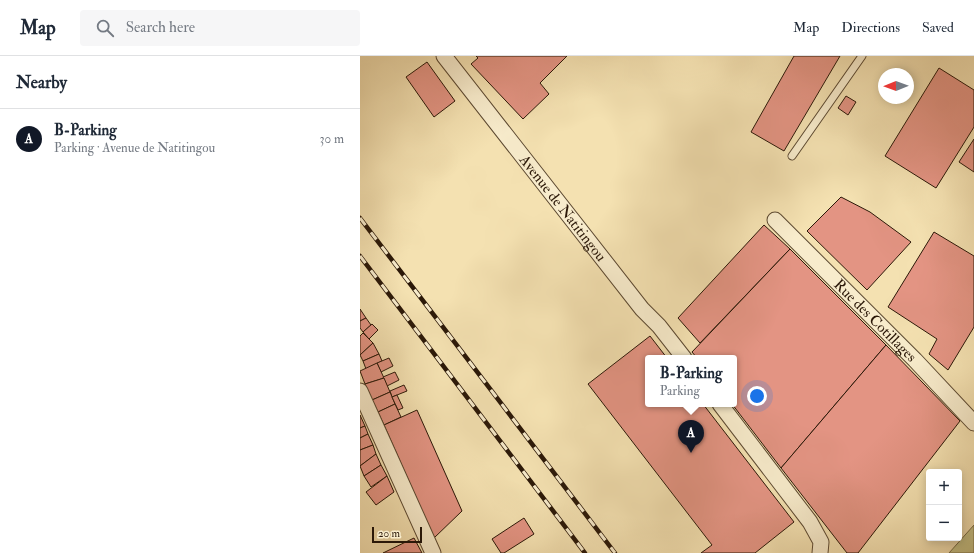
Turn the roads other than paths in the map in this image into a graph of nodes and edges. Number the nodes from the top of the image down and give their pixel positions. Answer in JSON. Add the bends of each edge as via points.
{"nodes":[{"id":1,"x":444,"y":56,"type":"edge"},
{"id":2,"x":862,"y":56,"type":"edge"},
{"id":3,"x":792,"y":156,"type":"dead end"},
{"id":4,"x":775,"y":220,"type":"dead end"},
{"id":5,"x":682,"y":355,"type":"edge"},
{"id":6,"x":360,"y":392,"type":"edge"},
{"id":7,"x":722,"y":407,"type":"edge"},
{"id":8,"x":974,"y":423,"type":"edge"},
{"id":9,"x":433,"y":553,"type":"edge"},
{"id":10,"x":820,"y":553,"type":"edge"}],
"edges":[{"from":1,"to":5,"type":"street","name":"Avenue de Natitingou","via":[[642,309]]},
{"from":2,"to":3,"type":"lane"},
{"from":4,"to":8,"type":"street","name":"Rue des Cotillages"},
{"from":6,"to":9,"type":"street"},
{"from":7,"to":10,"type":"street","via":[[810,522],[821,542]]}]}
